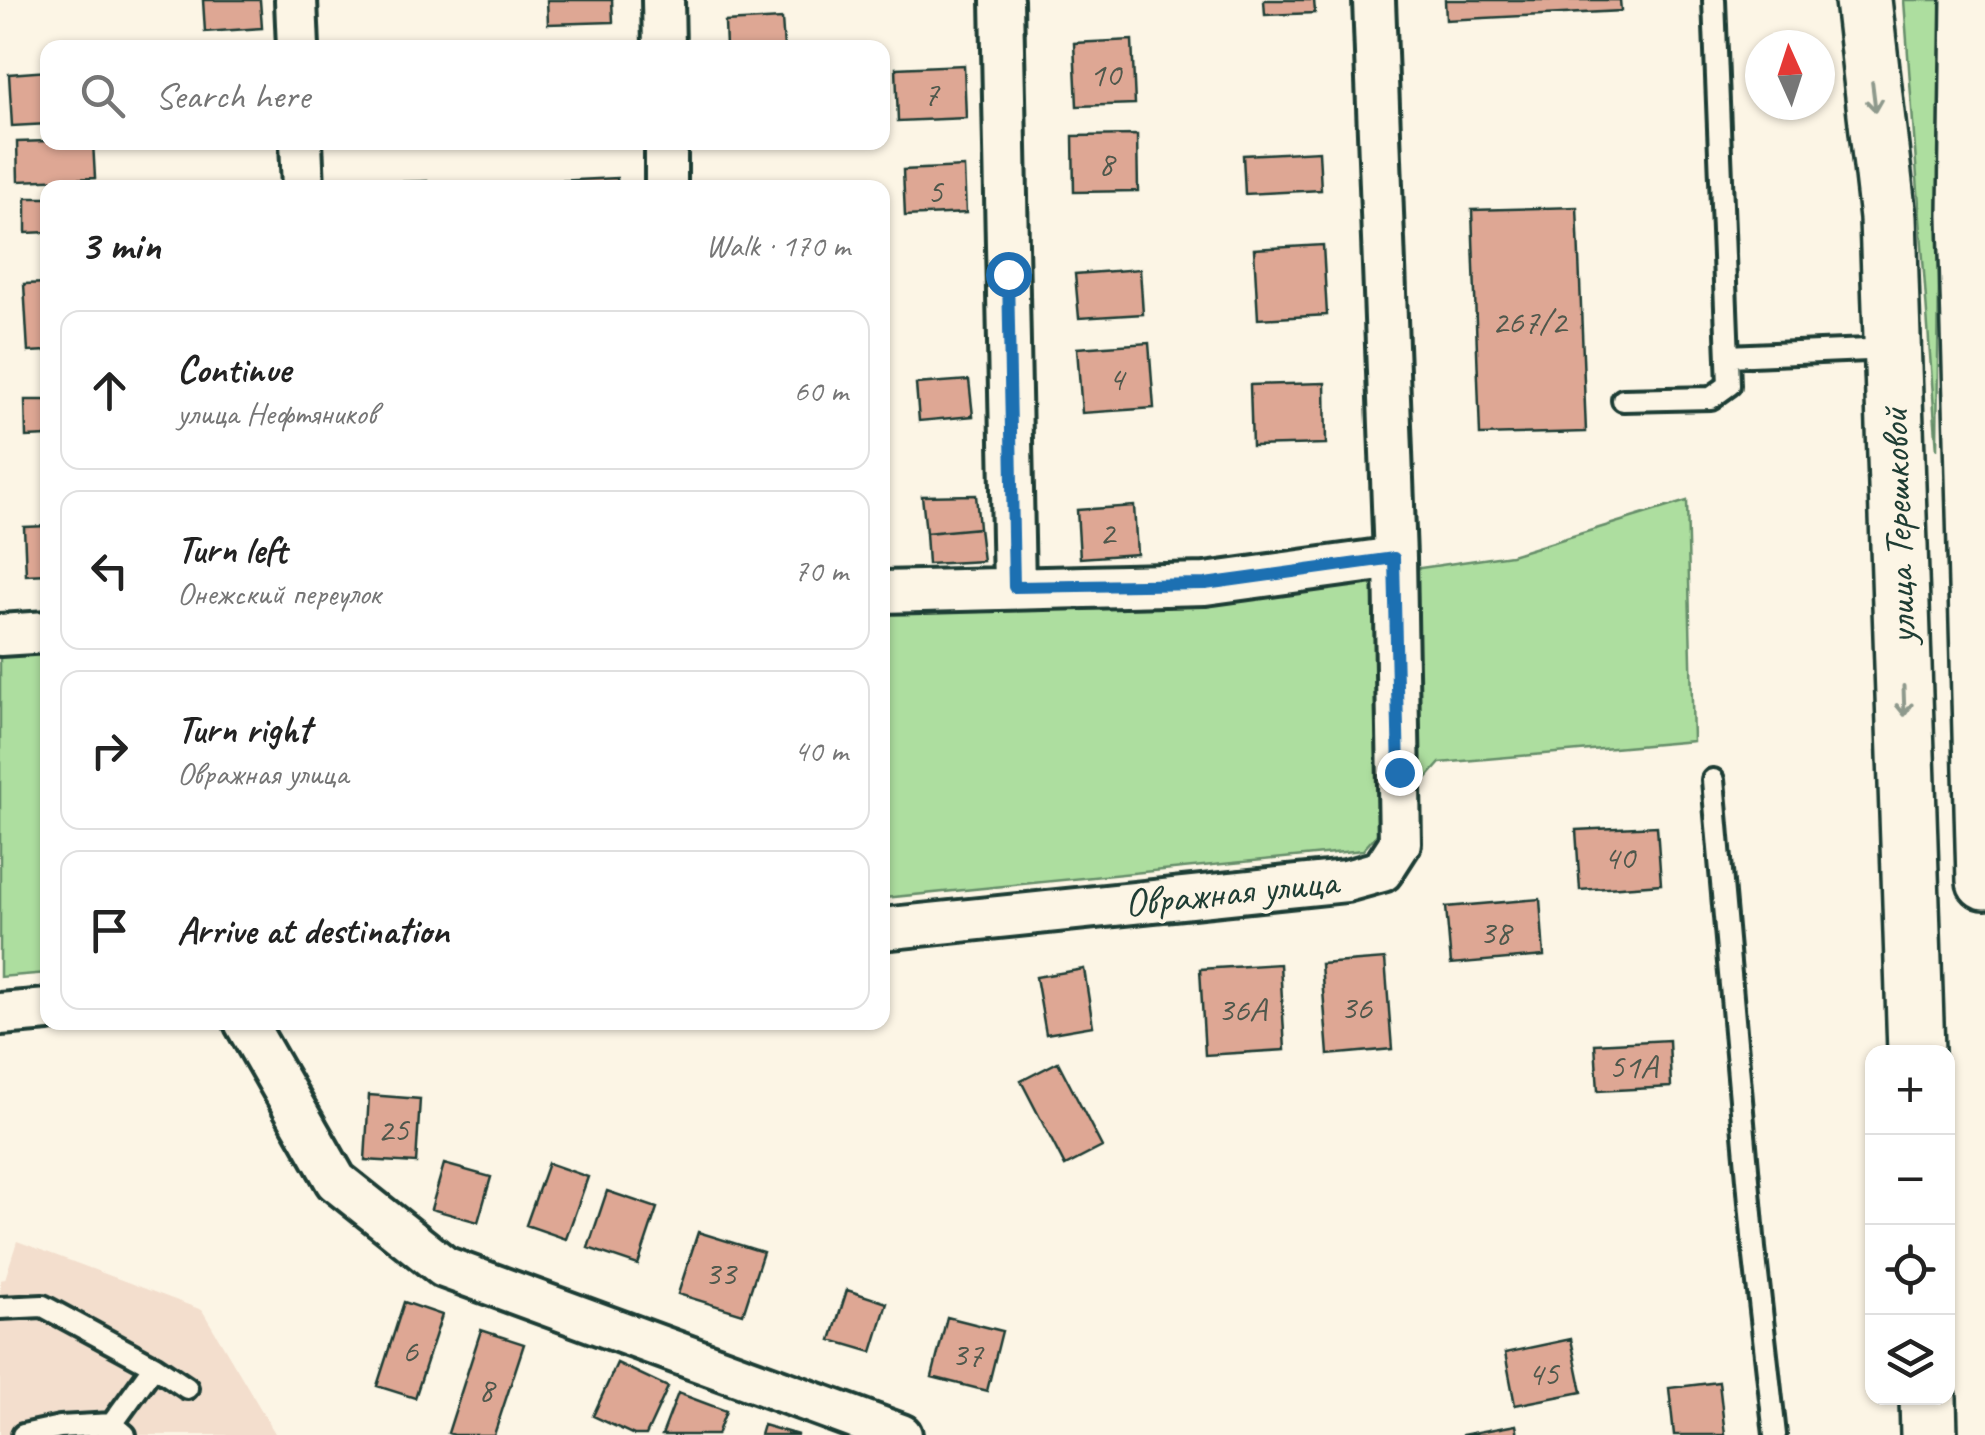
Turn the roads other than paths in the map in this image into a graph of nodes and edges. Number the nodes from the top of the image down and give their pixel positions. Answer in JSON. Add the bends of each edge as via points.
{"nodes":[{"id":1,"x":296,"y":0,"type":"edge"},
{"id":2,"x":663,"y":0,"type":"edge"},
{"id":3,"x":1002,"y":0,"type":"edge"},
{"id":4,"x":1374,"y":0,"type":"edge"},
{"id":5,"x":1714,"y":0,"type":"edge"},
{"id":6,"x":1863,"y":0,"type":"edge"},
{"id":7,"x":1970,"y":0,"type":"edge"},
{"id":8,"x":298,"y":40,"type":"edge"},
{"id":9,"x":664,"y":40,"type":"edge"},
{"id":10,"x":301,"y":150,"type":"edge"},
{"id":11,"x":666,"y":150,"type":"edge"},
{"id":12,"x":303,"y":180,"type":"edge"},
{"id":13,"x":666,"y":180,"type":"edge"},
{"id":14,"x":1892,"y":349,"type":"junction"},
{"id":15,"x":1728,"y":356,"type":"junction"},
{"id":16,"x":1623,"y":400,"type":"dead end"},
{"id":17,"x":1394,"y":558,"type":"junction"},
{"id":18,"x":1014,"y":587,"type":"junction"},
{"id":19,"x":890,"y":592,"type":"edge"},
{"id":20,"x":40,"y":632,"type":"edge"},
{"id":21,"x":0,"y":635,"type":"edge"},
{"id":22,"x":1713,"y":780,"type":"dead end"},
{"id":23,"x":1985,"y":881,"type":"edge"},
{"id":24,"x":890,"y":928,"type":"edge"},
{"id":25,"x":40,"y":1011,"type":"edge"},
{"id":26,"x":0,"y":1014,"type":"edge"},
{"id":27,"x":250,"y":1030,"type":"edge"},
{"id":28,"x":1916,"y":1045,"type":"edge"},
{"id":29,"x":0,"y":1308,"type":"edge"},
{"id":30,"x":154,"y":1366,"type":"junction"},
{"id":31,"x":187,"y":1388,"type":"dead end"},
{"id":32,"x":1928,"y":1405,"type":"edge"},
{"id":33,"x":118,"y":1430,"type":"edge"},
{"id":34,"x":23,"y":1435,"type":"edge"},
{"id":35,"x":901,"y":1435,"type":"edge"},
{"id":36,"x":1774,"y":1435,"type":"edge"},
{"id":37,"x":1929,"y":1435,"type":"edge"}],
"edges":[{"from":1,"to":8,"type":"street"},
{"from":2,"to":9,"type":"street"},
{"from":3,"to":18,"type":"street"},
{"from":4,"to":17,"type":"street","name":"Овражная улица"},
{"from":5,"to":15,"type":"lane"},
{"from":6,"to":14,"type":"main road","name":"улица Терешковой","one_way":true,"via":[[1888,218]]},
{"from":7,"to":23,"type":"main road","name":"улица Терешковой","via":[[1967,215]]},
{"from":10,"to":12,"type":"street"},
{"from":11,"to":13,"type":"street"},
{"from":14,"to":15,"type":"lane"},
{"from":14,"to":28,"type":"main road","name":"улица Терешковой","one_way":true},
{"from":15,"to":16,"type":"lane","via":[[1729,385],[1711,398]]},
{"from":17,"to":18,"type":"street","via":[[1205,584]]},
{"from":17,"to":24,"type":"street","name":"Овражная улица","via":[[1400,843],[1382,870],[1346,881]]},
{"from":18,"to":19,"type":"street"},
{"from":20,"to":21,"type":"street"},
{"from":22,"to":36,"type":"lane"},
{"from":25,"to":26,"type":"street"},
{"from":27,"to":35,"type":"street","via":[[336,1181],[444,1267]]},
{"from":29,"to":30,"type":"lane","via":[[43,1306]]},
{"from":30,"to":31,"type":"lane"},
{"from":30,"to":33,"type":"lane"},
{"from":32,"to":37,"type":"main road"},
{"from":33,"to":34,"type":"lane","via":[[60,1427]]}]}
